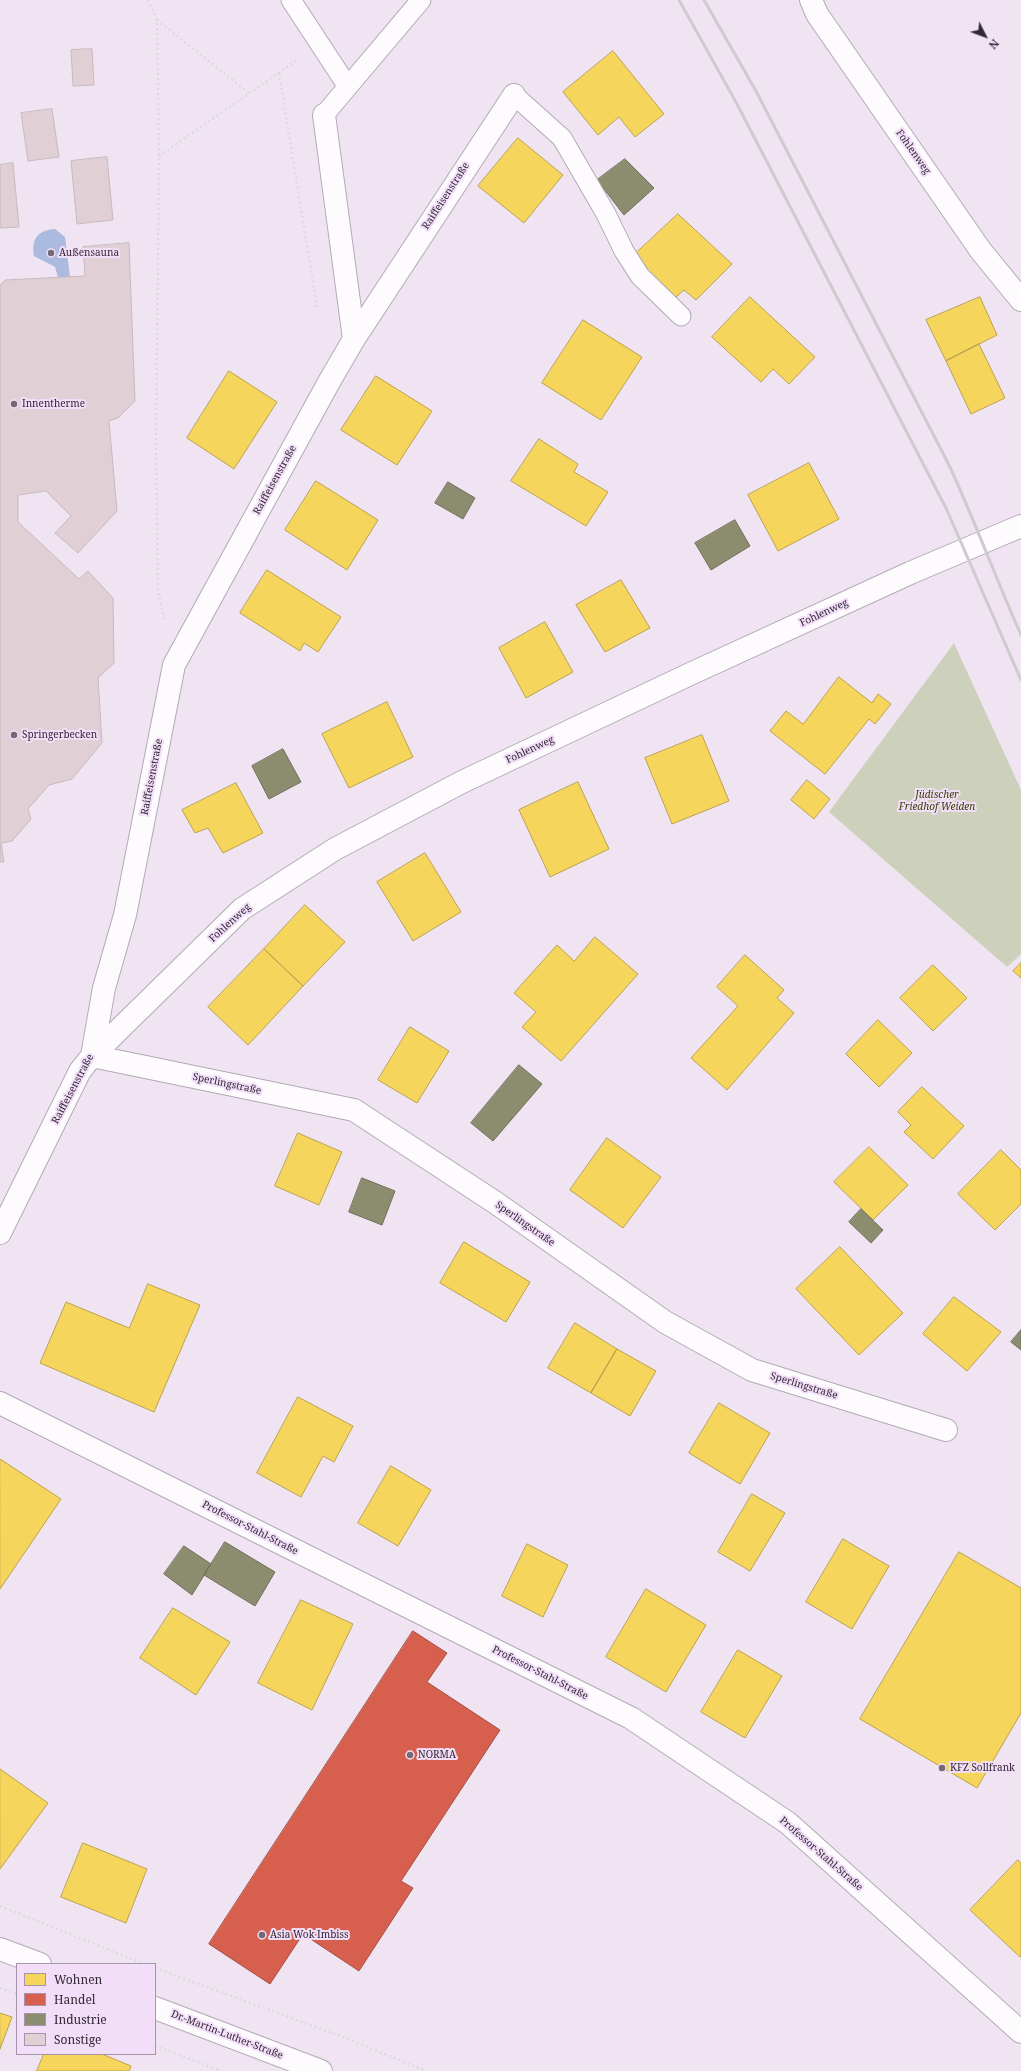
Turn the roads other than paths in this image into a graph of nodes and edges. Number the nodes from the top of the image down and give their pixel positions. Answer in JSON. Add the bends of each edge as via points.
{"nodes":[{"id":1,"x":291,"y":0,"type":"edge"},
{"id":2,"x":421,"y":0,"type":"edge"},
{"id":3,"x":811,"y":0,"type":"edge"},
{"id":4,"x":348,"y":87,"type":"junction"},
{"id":5,"x":514,"y":95,"type":"joint"},
{"id":6,"x":324,"y":115,"type":"joint"},
{"id":7,"x":1021,"y":300,"type":"edge"},
{"id":8,"x":681,"y":316,"type":"dead end"},
{"id":9,"x":354,"y":339,"type":"junction"},
{"id":10,"x":1021,"y":526,"type":"edge"},
{"id":11,"x":92,"y":1056,"type":"junction"},
{"id":12,"x":0,"y":1233,"type":"edge"},
{"id":13,"x":0,"y":1403,"type":"edge"},
{"id":14,"x":946,"y":1430,"type":"dead end"},
{"id":15,"x":0,"y":1949,"type":"edge"},
{"id":16,"x":37,"y":1963,"type":"edge"},
{"id":17,"x":156,"y":2008,"type":"edge"},
{"id":18,"x":1021,"y":2032,"type":"edge"},
{"id":19,"x":321,"y":2071,"type":"edge"}],
"edges":[{"from":1,"to":4,"type":"lane"},
{"from":2,"to":4,"type":"lane"},
{"from":3,"to":7,"type":"street","name":"Fohlenweg","via":[[817,14],[976,244]]},
{"from":4,"to":6,"type":"lane"},
{"from":5,"to":8,"type":"lane","via":[[562,138],[640,276]]},
{"from":5,"to":9,"type":"street","name":"Raiffeisenstraße"},
{"from":6,"to":9,"type":"street"},
{"from":9,"to":11,"type":"street","name":"Raiffeisenstraße","via":[[174,665],[125,915],[104,988]]},
{"from":10,"to":11,"type":"street","name":"Fohlenweg","via":[[910,573],[680,678],[462,782],[335,849],[242,909]]},
{"from":11,"to":12,"type":"street","name":"Raiffeisenstraße","via":[[80,1072]]},
{"from":11,"to":14,"type":"street","name":"Sperlingstraße","via":[[354,1110],[496,1204],[665,1322],[752,1370]]},
{"from":13,"to":18,"type":"street","name":"Professor-Stahl-Straße","via":[[631,1718],[788,1823]]},
{"from":15,"to":16,"type":"street"},
{"from":17,"to":19,"type":"street","name":"Dr.-Martin-Luther-Straße"}]}
